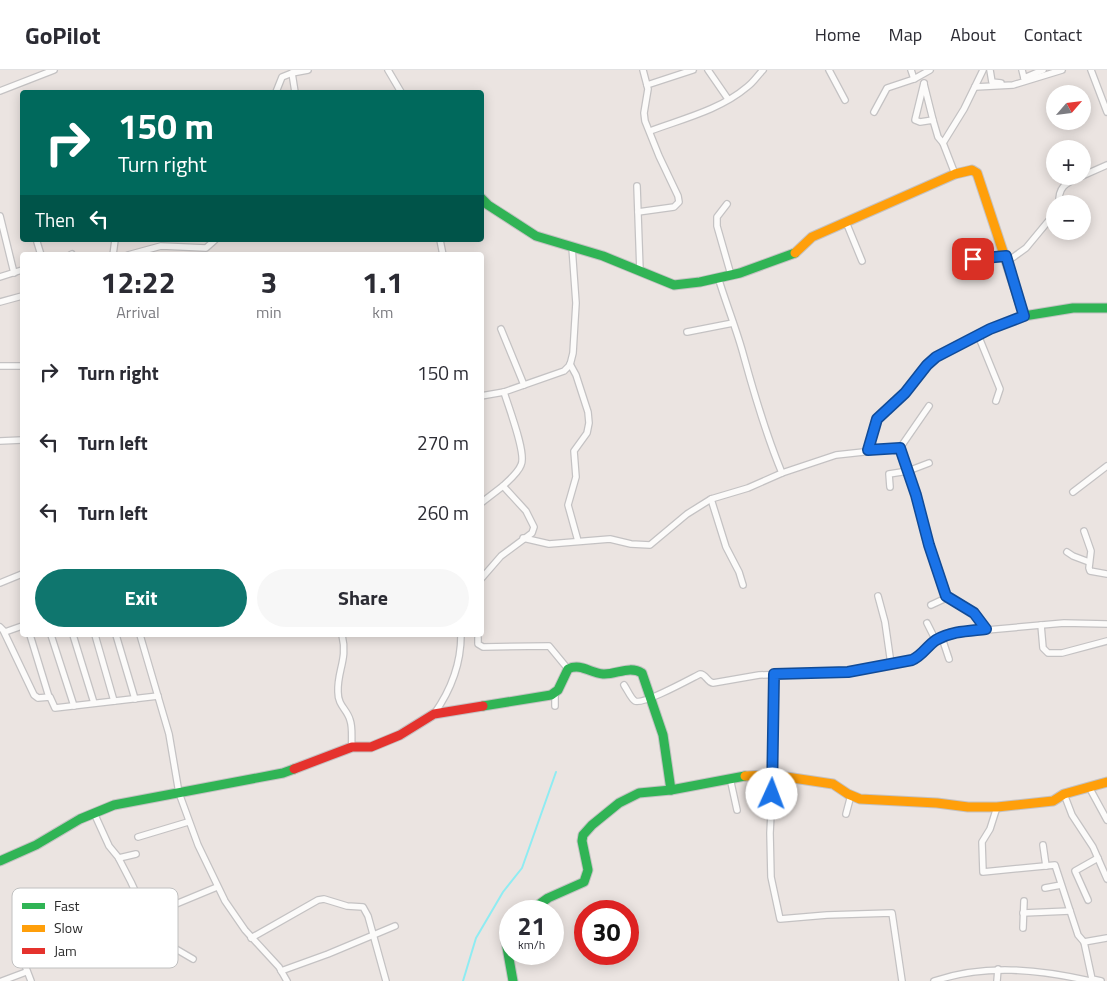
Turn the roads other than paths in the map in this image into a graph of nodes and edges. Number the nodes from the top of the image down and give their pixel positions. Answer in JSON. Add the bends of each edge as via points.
{"nodes":[{"id":1,"x":54,"y":70,"type":"edge"},
{"id":2,"x":308,"y":70,"type":"edge"},
{"id":3,"x":388,"y":70,"type":"edge"},
{"id":4,"x":642,"y":70,"type":"edge"},
{"id":5,"x":693,"y":70,"type":"edge"},
{"id":6,"x":708,"y":70,"type":"edge"},
{"id":7,"x":763,"y":70,"type":"edge"},
{"id":8,"x":829,"y":70,"type":"edge"},
{"id":9,"x":911,"y":70,"type":"edge"},
{"id":10,"x":930,"y":70,"type":"edge"},
{"id":11,"x":982,"y":70,"type":"edge"},
{"id":12,"x":990,"y":70,"type":"edge"},
{"id":13,"x":1022,"y":70,"type":"edge"},
{"id":14,"x":1043,"y":70,"type":"edge"},
{"id":15,"x":1062,"y":70,"type":"edge"},
{"id":16,"x":1091,"y":70,"type":"edge"},
{"id":17,"x":292,"y":73,"type":"junction"},
{"id":18,"x":923,"y":74,"type":"junction"},
{"id":19,"x":1024,"y":78,"type":"junction"},
{"id":20,"x":914,"y":79,"type":"junction"},
{"id":21,"x":924,"y":83,"type":"junction"},
{"id":22,"x":647,"y":85,"type":"junction"},
{"id":23,"x":975,"y":87,"type":"junction"},
{"id":24,"x":1,"y":89,"type":"edge"},
{"id":25,"x":277,"y":90,"type":"edge"},
{"id":26,"x":295,"y":90,"type":"edge"},
{"id":27,"x":400,"y":90,"type":"edge"},
{"id":28,"x":728,"y":99,"type":"junction"},
{"id":29,"x":845,"y":100,"type":"dead end"},
{"id":30,"x":874,"y":112,"type":"dead end"},
{"id":31,"x":1107,"y":112,"type":"edge"},
{"id":32,"x":933,"y":120,"type":"junction"},
{"id":33,"x":650,"y":131,"type":"junction"},
{"id":34,"x":943,"y":143,"type":"junction"},
{"id":35,"x":1107,"y":165,"type":"edge"},
{"id":36,"x":1091,"y":172,"type":"edge"},
{"id":37,"x":955,"y":174,"type":"junction"},
{"id":38,"x":1065,"y":185,"type":"edge"},
{"id":39,"x":637,"y":186,"type":"dead end"},
{"id":40,"x":1058,"y":195,"type":"edge"},
{"id":41,"x":484,"y":204,"type":"edge"},
{"id":42,"x":727,"y":204,"type":"dead end"},
{"id":43,"x":638,"y":212,"type":"junction"},
{"id":44,"x":0,"y":216,"type":"edge"},
{"id":45,"x":846,"y":222,"type":"junction"},
{"id":46,"x":1046,"y":224,"type":"edge"},
{"id":47,"x":213,"y":242,"type":"edge"},
{"id":48,"x":572,"y":248,"type":"junction"},
{"id":49,"x":139,"y":252,"type":"edge"},
{"id":50,"x":1007,"y":258,"type":"junction"},
{"id":51,"x":862,"y":261,"type":"dead end"},
{"id":52,"x":957,"y":261,"type":"dead end"},
{"id":53,"x":20,"y":270,"type":"edge"},
{"id":54,"x":640,"y":271,"type":"junction"},
{"id":55,"x":14,"y":272,"type":"junction"},
{"id":56,"x":731,"y":274,"type":"junction"},
{"id":57,"x":0,"y":277,"type":"edge"},
{"id":58,"x":718,"y":277,"type":"junction"},
{"id":59,"x":20,"y":297,"type":"edge"},
{"id":60,"x":0,"y":302,"type":"edge"},
{"id":61,"x":1107,"y":308,"type":"edge"},
{"id":62,"x":1024,"y":316,"type":"junction"},
{"id":63,"x":733,"y":323,"type":"junction"},
{"id":64,"x":501,"y":329,"type":"dead end"},
{"id":65,"x":687,"y":332,"type":"dead end"},
{"id":66,"x":978,"y":335,"type":"junction"},
{"id":67,"x":570,"y":364,"type":"junction"},
{"id":68,"x":0,"y":366,"type":"edge"},
{"id":69,"x":20,"y":366,"type":"edge"},
{"id":70,"x":524,"y":385,"type":"junction"},
{"id":71,"x":504,"y":392,"type":"junction"},
{"id":72,"x":484,"y":395,"type":"edge"},
{"id":73,"x":996,"y":401,"type":"dead end"},
{"id":74,"x":929,"y":406,"type":"dead end"},
{"id":75,"x":20,"y":440,"type":"edge"},
{"id":76,"x":0,"y":442,"type":"edge"},
{"id":77,"x":900,"y":448,"type":"junction"},
{"id":78,"x":868,"y":450,"type":"junction"},
{"id":79,"x":929,"y":463,"type":"dead end"},
{"id":80,"x":1107,"y":466,"type":"edge"},
{"id":81,"x":908,"y":471,"type":"junction"},
{"id":82,"x":782,"y":473,"type":"junction"},
{"id":83,"x":503,"y":486,"type":"junction"},
{"id":84,"x":890,"y":487,"type":"dead end"},
{"id":85,"x":1073,"y":492,"type":"dead end"},
{"id":86,"x":712,"y":499,"type":"junction"},
{"id":87,"x":484,"y":501,"type":"edge"},
{"id":88,"x":1084,"y":531,"type":"dead end"},
{"id":89,"x":523,"y":538,"type":"junction"},
{"id":90,"x":578,"y":541,"type":"junction"},
{"id":91,"x":1068,"y":552,"type":"dead end"},
{"id":92,"x":1089,"y":562,"type":"junction"},
{"id":93,"x":1107,"y":574,"type":"edge"},
{"id":94,"x":20,"y":575,"type":"edge"},
{"id":95,"x":484,"y":576,"type":"edge"},
{"id":96,"x":0,"y":583,"type":"edge"},
{"id":97,"x":744,"y":585,"type":"dead end"},
{"id":98,"x":878,"y":596,"type":"dead end"},
{"id":99,"x":946,"y":596,"type":"junction"},
{"id":100,"x":931,"y":605,"type":"dead end"},
{"id":101,"x":927,"y":623,"type":"dead end"},
{"id":102,"x":1107,"y":624,"type":"edge"},
{"id":103,"x":1041,"y":625,"type":"junction"},
{"id":104,"x":20,"y":626,"type":"edge"},
{"id":105,"x":2,"y":629,"type":"edge"},
{"id":106,"x":986,"y":629,"type":"junction"},
{"id":107,"x":31,"y":637,"type":"edge"},
{"id":108,"x":52,"y":637,"type":"edge"},
{"id":109,"x":74,"y":637,"type":"edge"},
{"id":110,"x":95,"y":637,"type":"edge"},
{"id":111,"x":117,"y":637,"type":"edge"},
{"id":112,"x":141,"y":637,"type":"edge"},
{"id":113,"x":342,"y":637,"type":"edge"},
{"id":114,"x":461,"y":637,"type":"edge"},
{"id":115,"x":478,"y":638,"type":"dead end"},
{"id":116,"x":942,"y":638,"type":"junction"},
{"id":117,"x":936,"y":641,"type":"junction"},
{"id":118,"x":1107,"y":641,"type":"edge"},
{"id":119,"x":949,"y":658,"type":"dead end"},
{"id":120,"x":891,"y":664,"type":"junction"},
{"id":121,"x":568,"y":669,"type":"junction"},
{"id":122,"x":774,"y":674,"type":"junction"},
{"id":123,"x":624,"y":685,"type":"dead end"},
{"id":124,"x":555,"y":693,"type":"junction"},
{"id":125,"x":158,"y":696,"type":"junction"},
{"id":126,"x":49,"y":697,"type":"junction"},
{"id":127,"x":135,"y":699,"type":"junction"},
{"id":128,"x":652,"y":699,"type":"junction"},
{"id":129,"x":114,"y":701,"type":"junction"},
{"id":130,"x":94,"y":703,"type":"junction"},
{"id":131,"x":74,"y":706,"type":"junction"},
{"id":132,"x":555,"y":706,"type":"dead end"},
{"id":133,"x":434,"y":714,"type":"junction"},
{"id":134,"x":352,"y":747,"type":"junction"},
{"id":135,"x":773,"y":775,"type":"junction"},
{"id":136,"x":730,"y":778,"type":"junction"},
{"id":137,"x":1107,"y":782,"type":"edge"},
{"id":138,"x":1089,"y":787,"type":"junction"},
{"id":139,"x":671,"y":790,"type":"junction"},
{"id":140,"x":179,"y":793,"type":"junction"},
{"id":141,"x":1064,"y":794,"type":"junction"},
{"id":142,"x":851,"y":795,"type":"junction"},
{"id":143,"x":997,"y":808,"type":"junction"},
{"id":144,"x":737,"y":810,"type":"dead end"},
{"id":145,"x":94,"y":813,"type":"junction"},
{"id":146,"x":846,"y":814,"type":"dead end"},
{"id":147,"x":1107,"y":820,"type":"edge"},
{"id":148,"x":188,"y":822,"type":"junction"},
{"id":149,"x":138,"y":837,"type":"dead end"},
{"id":150,"x":1043,"y":845,"type":"dead end"},
{"id":151,"x":136,"y":854,"type":"dead end"},
{"id":152,"x":119,"y":858,"type":"junction"},
{"id":153,"x":1098,"y":858,"type":"junction"},
{"id":154,"x":0,"y":861,"type":"edge"},
{"id":155,"x":1046,"y":866,"type":"junction"},
{"id":156,"x":1107,"y":879,"type":"edge"},
{"id":157,"x":1061,"y":885,"type":"junction"},
{"id":158,"x":217,"y":887,"type":"junction"},
{"id":159,"x":133,"y":888,"type":"edge"},
{"id":160,"x":1045,"y":888,"type":"dead end"},
{"id":161,"x":545,"y":900,"type":"edge"},
{"id":162,"x":1088,"y":900,"type":"dead end"},
{"id":163,"x":1024,"y":902,"type":"dead end"},
{"id":164,"x":178,"y":903,"type":"edge"},
{"id":165,"x":1070,"y":911,"type":"junction"},
{"id":166,"x":1023,"y":913,"type":"junction"},
{"id":167,"x":395,"y":926,"type":"dead end"},
{"id":168,"x":1023,"y":928,"type":"dead end"},
{"id":169,"x":374,"y":935,"type":"junction"},
{"id":170,"x":251,"y":938,"type":"junction"},
{"id":171,"x":1107,"y":938,"type":"edge"},
{"id":172,"x":1084,"y":942,"type":"junction"},
{"id":173,"x":178,"y":950,"type":"edge"},
{"id":174,"x":193,"y":959,"type":"dead end"},
{"id":175,"x":510,"y":965,"type":"edge"},
{"id":176,"x":25,"y":968,"type":"edge"},
{"id":177,"x":998,"y":969,"type":"junction"},
{"id":178,"x":281,"y":971,"type":"junction"},
{"id":179,"x":26,"y":972,"type":"junction"},
{"id":180,"x":2,"y":981,"type":"edge"},
{"id":181,"x":31,"y":981,"type":"edge"},
{"id":182,"x":287,"y":981,"type":"edge"},
{"id":183,"x":386,"y":981,"type":"edge"},
{"id":184,"x":513,"y":981,"type":"edge"},
{"id":185,"x":902,"y":981,"type":"edge"},
{"id":186,"x":934,"y":981,"type":"edge"},
{"id":187,"x":997,"y":981,"type":"edge"},
{"id":188,"x":1090,"y":981,"type":"edge"},
{"id":189,"x":1101,"y":981,"type":"edge"}],
"edges":[{"from":1,"to":24,"type":"street"},
{"from":2,"to":17,"type":"street"},
{"from":3,"to":27,"type":"street"},
{"from":4,"to":22,"type":"street"},
{"from":5,"to":22,"type":"street"},
{"from":6,"to":28,"type":"street"},
{"from":7,"to":28,"type":"street","via":[[747,88]]},
{"from":8,"to":29,"type":"street"},
{"from":9,"to":20,"type":"street"},
{"from":10,"to":18,"type":"street"},
{"from":11,"to":23,"type":"street"},
{"from":12,"to":19,"type":"street","via":[[992,82],[1008,83]]},
{"from":13,"to":19,"type":"street"},
{"from":14,"to":19,"type":"street"},
{"from":15,"to":23,"type":"street","via":[[1013,85]]},
{"from":16,"to":31,"type":"street"},
{"from":17,"to":25,"type":"street","via":[[282,77]]},
{"from":17,"to":26,"type":"street"},
{"from":18,"to":20,"type":"street"},
{"from":18,"to":21,"type":"street"},
{"from":20,"to":30,"type":"street","via":[[887,88]]},
{"from":21,"to":32,"type":"street"},
{"from":21,"to":32,"type":"street","via":[[916,120]]},
{"from":22,"to":33,"type":"street","via":[[644,113]]},
{"from":23,"to":34,"type":"street"},
{"from":28,"to":33,"type":"street","via":[[703,112]]},
{"from":32,"to":34,"type":"street"},
{"from":33,"to":43,"type":"street","via":[[679,202],[674,207]]},
{"from":34,"to":37,"type":"street"},
{"from":35,"to":36,"type":"street"},
{"from":37,"to":45,"type":"street"},
{"from":37,"to":50,"type":"street","via":[[977,172]]},
{"from":38,"to":40,"type":"street"},
{"from":39,"to":43,"type":"street"},
{"from":41,"to":48,"type":"street","via":[[536,236]]},
{"from":42,"to":56,"type":"street","via":[[717,217],[717,226]]},
{"from":43,"to":54,"type":"street"},
{"from":44,"to":55,"type":"street"},
{"from":45,"to":51,"type":"street"},
{"from":45,"to":56,"type":"street","via":[[812,237],[798,252]]},
{"from":46,"to":50,"type":"street","via":[[1026,248]]},
{"from":47,"to":49,"type":"street","via":[[206,248],[161,246]]},
{"from":48,"to":54,"type":"street"},
{"from":48,"to":67,"type":"street","via":[[576,303]]},
{"from":50,"to":52,"type":"street"},
{"from":50,"to":62,"type":"street"},
{"from":53,"to":55,"type":"street"},
{"from":54,"to":58,"type":"street","via":[[674,285]]},
{"from":55,"to":57,"type":"street"},
{"from":56,"to":58,"type":"street"},
{"from":58,"to":63,"type":"street"},
{"from":59,"to":60,"type":"street"},
{"from":61,"to":62,"type":"street","via":[[1073,308]]},
{"from":62,"to":66,"type":"street"},
{"from":63,"to":65,"type":"street"},
{"from":63,"to":82,"type":"street","via":[[759,413]]},
{"from":64,"to":70,"type":"street"},
{"from":66,"to":73,"type":"street","via":[[1000,389]]},
{"from":66,"to":78,"type":"street","via":[[927,365],[905,393],[877,419]]},
{"from":67,"to":70,"type":"street","via":[[564,371]]},
{"from":67,"to":90,"type":"street","via":[[589,423],[587,433],[574,451],[576,477],[568,505]]},
{"from":68,"to":69,"type":"street"},
{"from":70,"to":71,"type":"street"},
{"from":71,"to":72,"type":"street"},
{"from":71,"to":83,"type":"street","via":[[523,459],[521,466]]},
{"from":74,"to":77,"type":"street"},
{"from":75,"to":76,"type":"street"},
{"from":77,"to":78,"type":"street"},
{"from":77,"to":81,"type":"street"},
{"from":78,"to":82,"type":"street","via":[[836,455]]},
{"from":79,"to":81,"type":"street"},
{"from":80,"to":85,"type":"street"},
{"from":81,"to":84,"type":"street","via":[[889,474]]},
{"from":81,"to":99,"type":"street"},
{"from":82,"to":86,"type":"street"},
{"from":83,"to":87,"type":"street"},
{"from":83,"to":89,"type":"street","via":[[526,511],[534,527]]},
{"from":86,"to":90,"type":"street","via":[[686,514],[651,545],[610,539]]},
{"from":86,"to":97,"type":"street","via":[[726,547]]},
{"from":88,"to":92,"type":"street","via":[[1091,551]]},
{"from":89,"to":90,"type":"street","via":[[550,544]]},
{"from":89,"to":95,"type":"street"},
{"from":91,"to":92,"type":"street"},
{"from":92,"to":93,"type":"street","via":[[1090,571]]},
{"from":94,"to":96,"type":"street"},
{"from":98,"to":120,"type":"street"},
{"from":99,"to":100,"type":"street"},
{"from":99,"to":106,"type":"street","via":[[974,613]]},
{"from":101,"to":117,"type":"street"},
{"from":102,"to":103,"type":"street"},
{"from":103,"to":106,"type":"street"},
{"from":103,"to":118,"type":"street","via":[[1043,648],[1048,653],[1062,653]]},
{"from":104,"to":105,"type":"street"},
{"from":105,"to":126,"type":"street","via":[[34,695]]},
{"from":106,"to":116,"type":"street","via":[[953,632]]},
{"from":107,"to":126,"type":"street"},
{"from":108,"to":131,"type":"street"},
{"from":109,"to":130,"type":"street"},
{"from":110,"to":129,"type":"street"},
{"from":111,"to":127,"type":"street"},
{"from":112,"to":125,"type":"street"},
{"from":113,"to":134,"type":"street","via":[[345,654],[338,682],[338,700],[350,718]]},
{"from":114,"to":133,"type":"street","via":[[454,680]]},
{"from":115,"to":121,"type":"street","via":[[478,644],[483,647],[549,646]]},
{"from":116,"to":117,"type":"street"},
{"from":116,"to":119,"type":"street"},
{"from":117,"to":120,"type":"street","via":[[916,658]]},
{"from":120,"to":122,"type":"street","via":[[848,672]]},
{"from":121,"to":124,"type":"street"},
{"from":121,"to":128,"type":"street","via":[[575,666],[604,674],[640,671]]},
{"from":122,"to":128,"type":"street","via":[[712,682],[700,674]]},
{"from":122,"to":135,"type":"street"},
{"from":123,"to":128,"type":"street","via":[[635,701]]},
{"from":124,"to":132,"type":"street"},
{"from":124,"to":133,"type":"street"},
{"from":125,"to":127,"type":"street"},
{"from":125,"to":140,"type":"street"},
{"from":126,"to":131,"type":"street","via":[[55,708]]},
{"from":127,"to":129,"type":"street"},
{"from":128,"to":139,"type":"street","via":[[663,735]]},
{"from":129,"to":130,"type":"street"},
{"from":130,"to":131,"type":"street"},
{"from":133,"to":134,"type":"street","via":[[393,738],[371,746]]},
{"from":134,"to":140,"type":"street","via":[[283,773]]},
{"from":135,"to":136,"type":"street"},
{"from":135,"to":142,"type":"street","via":[[833,784]]},
{"from":135,"to":185,"type":"street","via":[[771,877],[780,920],[892,913]]},
{"from":136,"to":139,"type":"street"},
{"from":136,"to":144,"type":"street"},
{"from":137,"to":138,"type":"street"},
{"from":138,"to":141,"type":"street"},
{"from":138,"to":147,"type":"street"},
{"from":139,"to":161,"type":"street","via":[[628,797],[592,825],[582,841],[588,870],[584,882]]},
{"from":140,"to":145,"type":"street","via":[[114,805]]},
{"from":140,"to":148,"type":"street"},
{"from":141,"to":143,"type":"street","via":[[1053,801]]},
{"from":141,"to":153,"type":"street","via":[[1072,815]]},
{"from":142,"to":143,"type":"street","via":[[869,800]]},
{"from":142,"to":146,"type":"street"},
{"from":143,"to":155,"type":"street","via":[[982,842],[983,872]]},
{"from":145,"to":152,"type":"street","via":[[109,846]]},
{"from":145,"to":154,"type":"street"},
{"from":148,"to":149,"type":"street"},
{"from":148,"to":158,"type":"street"},
{"from":150,"to":155,"type":"street"},
{"from":151,"to":152,"type":"street"},
{"from":152,"to":159,"type":"street"},
{"from":153,"to":156,"type":"street"},
{"from":153,"to":162,"type":"street","via":[[1075,873]]},
{"from":155,"to":157,"type":"street","via":[[1055,865]]},
{"from":157,"to":160,"type":"street"},
{"from":157,"to":165,"type":"street"},
{"from":158,"to":164,"type":"street"},
{"from":158,"to":170,"type":"street"},
{"from":163,"to":166,"type":"street"},
{"from":165,"to":166,"type":"street"},
{"from":165,"to":172,"type":"street","via":[[1078,935]]},
{"from":166,"to":168,"type":"street"},
{"from":167,"to":169,"type":"street"},
{"from":169,"to":170,"type":"street","via":[[363,908],[321,899]]},
{"from":169,"to":178,"type":"street"},
{"from":169,"to":183,"type":"street"},
{"from":170,"to":178,"type":"street"},
{"from":171,"to":172,"type":"street"},
{"from":172,"to":189,"type":"street","via":[[1092,979]]},
{"from":173,"to":174,"type":"street"},
{"from":175,"to":184,"type":"street"},
{"from":176,"to":179,"type":"street"},
{"from":177,"to":186,"type":"street","via":[[966,972]]},
{"from":177,"to":187,"type":"street"},
{"from":177,"to":188,"type":"street","via":[[1064,975]]},
{"from":178,"to":182,"type":"street"},
{"from":179,"to":180,"type":"street"},
{"from":179,"to":181,"type":"street"}]}
